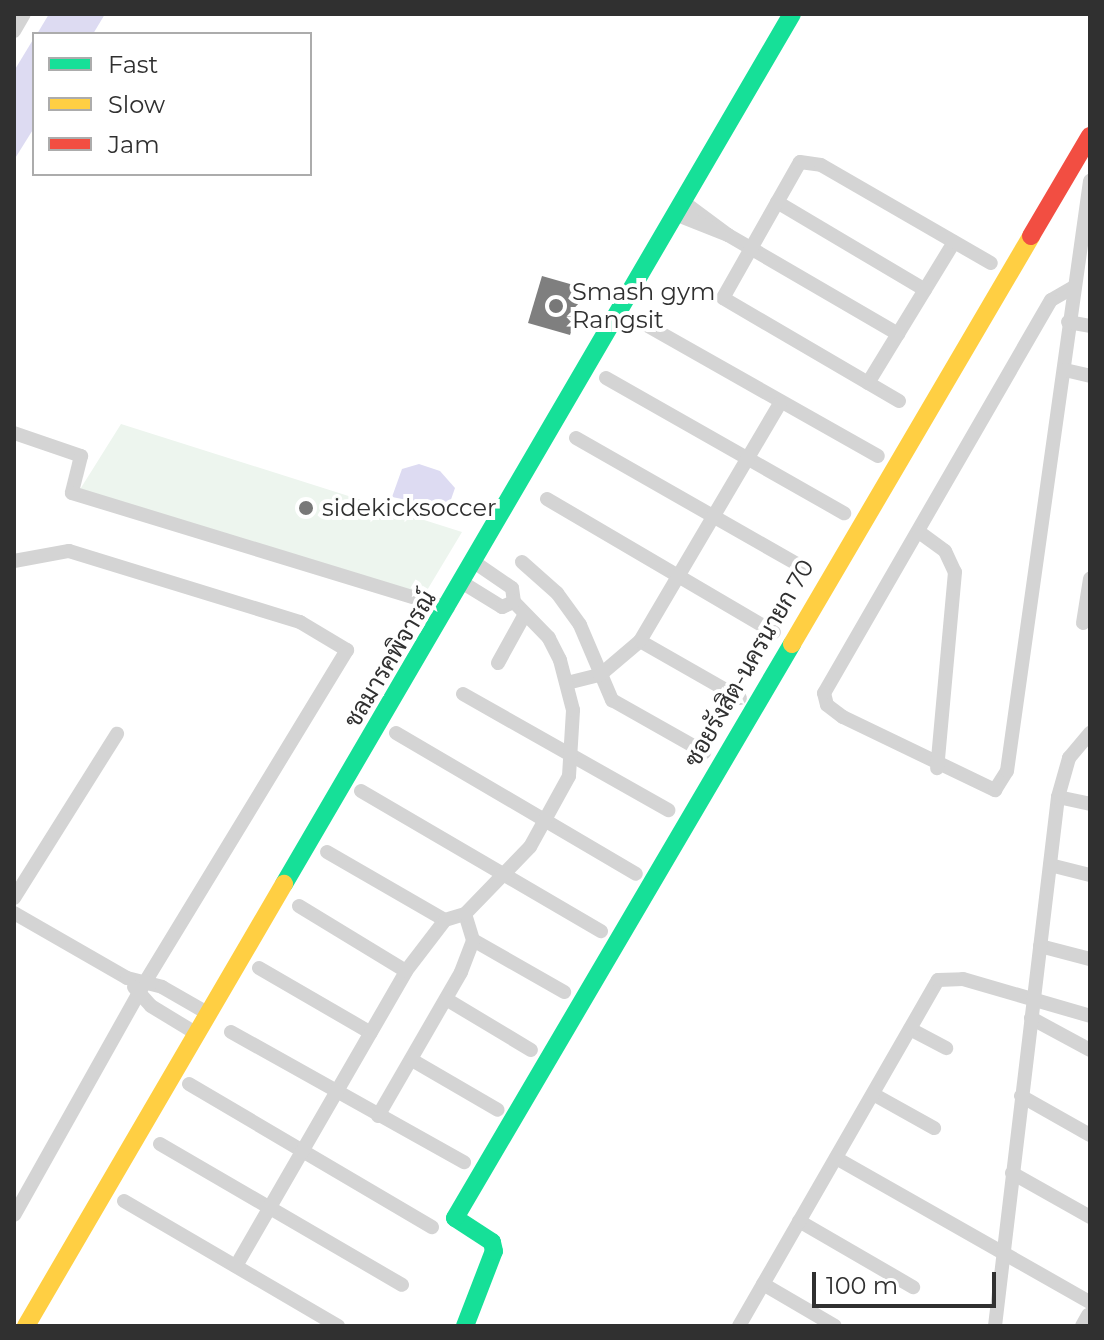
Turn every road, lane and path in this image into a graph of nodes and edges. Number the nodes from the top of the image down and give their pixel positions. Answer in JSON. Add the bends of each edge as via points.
{"nodes":[{"id":1,"x":24,"y":14,"type":"edge"},
{"id":2,"x":792,"y":14,"type":"edge"},
{"id":3,"x":14,"y":31,"type":"edge"},
{"id":4,"x":1090,"y":136,"type":"edge"},
{"id":5,"x":1090,"y":181,"type":"edge"},
{"id":6,"x":777,"y":202,"type":"junction"},
{"id":7,"x":678,"y":208,"type":"junction"},
{"id":8,"x":954,"y":242,"type":"junction"},
{"id":9,"x":751,"y":248,"type":"junction"},
{"id":10,"x":991,"y":263,"type":"dead end"},
{"id":11,"x":1072,"y":288,"type":"junction"},
{"id":12,"x":925,"y":290,"type":"junction"},
{"id":13,"x":641,"y":322,"type":"dead end"},
{"id":14,"x":1068,"y":322,"type":"junction"},
{"id":15,"x":1090,"y":326,"type":"edge"},
{"id":16,"x":898,"y":334,"type":"junction"},
{"id":17,"x":1065,"y":370,"type":"junction"},
{"id":18,"x":1090,"y":376,"type":"edge"},
{"id":19,"x":606,"y":378,"type":"dead end"},
{"id":20,"x":868,"y":383,"type":"junction"},
{"id":21,"x":899,"y":401,"type":"dead end"},
{"id":22,"x":780,"y":403,"type":"junction"},
{"id":23,"x":14,"y":433,"type":"edge"},
{"id":24,"x":576,"y":438,"type":"dead end"},
{"id":25,"x":878,"y":456,"type":"dead end"},
{"id":26,"x":747,"y":461,"type":"junction"},
{"id":27,"x":547,"y":499,"type":"dead end"},
{"id":28,"x":844,"y":513,"type":"dead end"},
{"id":29,"x":714,"y":519,"type":"junction"},
{"id":30,"x":919,"y":532,"type":"junction"},
{"id":31,"x":14,"y":561,"type":"edge"},
{"id":32,"x":474,"y":562,"type":"junction"},
{"id":33,"x":522,"y":562,"type":"dead end"},
{"id":34,"x":807,"y":570,"type":"dead end"},
{"id":35,"x":680,"y":579,"type":"junction"},
{"id":36,"x":1090,"y":579,"type":"edge"},
{"id":37,"x":463,"y":583,"type":"junction"},
{"id":38,"x":448,"y":608,"type":"junction"},
{"id":39,"x":520,"y":608,"type":"junction"},
{"id":40,"x":1083,"y":623,"type":"dead end"},
{"id":41,"x":774,"y":632,"type":"dead end"},
{"id":42,"x":640,"y":641,"type":"junction"},
{"id":43,"x":498,"y":663,"type":"dead end"},
{"id":44,"x":600,"y":675,"type":"junction"},
{"id":45,"x":567,"y":683,"type":"junction"},
{"id":46,"x":463,"y":694,"type":"dead end"},
{"id":47,"x":740,"y":698,"type":"dead end"},
{"id":48,"x":396,"y":733,"type":"dead end"},
{"id":49,"x":1090,"y":733,"type":"edge"},
{"id":50,"x":117,"y":734,"type":"dead end"},
{"id":51,"x":704,"y":752,"type":"dead end"},
{"id":52,"x":573,"y":757,"type":"junction"},
{"id":53,"x":937,"y":768,"type":"junction"},
{"id":54,"x":361,"y":791,"type":"dead end"},
{"id":55,"x":1058,"y":797,"type":"junction"},
{"id":56,"x":1090,"y":804,"type":"edge"},
{"id":57,"x":668,"y":810,"type":"dead end"},
{"id":58,"x":548,"y":822,"type":"junction"},
{"id":59,"x":327,"y":852,"type":"dead end"},
{"id":60,"x":1050,"y":865,"type":"junction"},
{"id":61,"x":501,"y":873,"type":"junction"},
{"id":62,"x":636,"y":874,"type":"dead end"},
{"id":63,"x":1090,"y":875,"type":"edge"},
{"id":64,"x":14,"y":898,"type":"edge"},
{"id":65,"x":299,"y":906,"type":"dead end"},
{"id":66,"x":14,"y":913,"type":"edge"},
{"id":67,"x":465,"y":914,"type":"junction"},
{"id":68,"x":445,"y":920,"type":"junction"},
{"id":69,"x":601,"y":931,"type":"dead end"},
{"id":70,"x":473,"y":940,"type":"junction"},
{"id":71,"x":1040,"y":946,"type":"junction"},
{"id":72,"x":1090,"y":959,"type":"edge"},
{"id":73,"x":259,"y":968,"type":"dead end"},
{"id":74,"x":406,"y":971,"type":"junction"},
{"id":75,"x":142,"y":988,"type":"junction"},
{"id":76,"x":564,"y":992,"type":"dead end"},
{"id":77,"x":446,"y":999,"type":"junction"},
{"id":78,"x":1032,"y":1010,"type":"junction"},
{"id":79,"x":209,"y":1014,"type":"junction"},
{"id":80,"x":1090,"y":1016,"type":"edge"},
{"id":81,"x":910,"y":1029,"type":"junction"},
{"id":82,"x":231,"y":1032,"type":"dead end"},
{"id":83,"x":371,"y":1033,"type":"junction"},
{"id":84,"x":197,"y":1034,"type":"junction"},
{"id":85,"x":946,"y":1048,"type":"dead end"},
{"id":86,"x":531,"y":1050,"type":"dead end"},
{"id":87,"x":1090,"y":1050,"type":"edge"},
{"id":88,"x":412,"y":1060,"type":"junction"},
{"id":89,"x":189,"y":1084,"type":"dead end"},
{"id":90,"x":335,"y":1091,"type":"junction"},
{"id":91,"x":873,"y":1094,"type":"junction"},
{"id":92,"x":1021,"y":1096,"type":"junction"},
{"id":93,"x":498,"y":1110,"type":"dead end"},
{"id":94,"x":378,"y":1116,"type":"junction"},
{"id":95,"x":934,"y":1128,"type":"dead end"},
{"id":96,"x":1090,"y":1135,"type":"edge"},
{"id":97,"x":160,"y":1144,"type":"dead end"},
{"id":98,"x":300,"y":1150,"type":"junction"},
{"id":99,"x":836,"y":1158,"type":"junction"},
{"id":100,"x":464,"y":1162,"type":"dead end"},
{"id":101,"x":1012,"y":1173,"type":"junction"},
{"id":102,"x":124,"y":1201,"type":"dead end"},
{"id":103,"x":273,"y":1206,"type":"junction"},
{"id":104,"x":14,"y":1215,"type":"edge"},
{"id":105,"x":1090,"y":1217,"type":"edge"},
{"id":106,"x":799,"y":1221,"type":"junction"},
{"id":107,"x":432,"y":1227,"type":"dead end"},
{"id":108,"x":1002,"y":1251,"type":"junction"},
{"id":109,"x":236,"y":1266,"type":"junction"},
{"id":110,"x":763,"y":1284,"type":"junction"},
{"id":111,"x":402,"y":1285,"type":"dead end"},
{"id":112,"x":913,"y":1287,"type":"dead end"},
{"id":113,"x":1087,"y":1314,"type":"edge"},
{"id":114,"x":26,"y":1326,"type":"edge"},
{"id":115,"x":338,"y":1326,"type":"edge"},
{"id":116,"x":465,"y":1326,"type":"edge"},
{"id":117,"x":739,"y":1326,"type":"edge"},
{"id":118,"x":835,"y":1326,"type":"edge"},
{"id":119,"x":995,"y":1326,"type":"edge"}],
"edges":[{"from":1,"to":3,"type":"street"},
{"from":2,"to":7,"type":"street","name":"ชลมารคพิจารณ์"},
{"from":4,"to":116,"type":"street","name":"ซอยรังสิต-นครนายก 70","via":[[455,1218],[492,1242],[494,1251]]},
{"from":5,"to":11,"type":"street"},
{"from":6,"to":8,"type":"street","via":[[800,162],[811,160]]},
{"from":6,"to":9,"type":"street"},
{"from":6,"to":12,"type":"street"},
{"from":7,"to":9,"type":"street"},
{"from":7,"to":32,"type":"street","name":"ชลมารคพิจารณ์"},
{"from":8,"to":10,"type":"street"},
{"from":8,"to":12,"type":"street"},
{"from":9,"to":16,"type":"street"},
{"from":9,"to":20,"type":"street","via":[[723,298]]},
{"from":11,"to":14,"type":"street"},
{"from":11,"to":30,"type":"street","via":[[1051,300]]},
{"from":12,"to":16,"type":"street"},
{"from":13,"to":22,"type":"street"},
{"from":14,"to":15,"type":"street"},
{"from":14,"to":17,"type":"street"},
{"from":16,"to":20,"type":"street"},
{"from":17,"to":18,"type":"street"},
{"from":17,"to":53,"type":"street","via":[[1005,779],[995,790]]},
{"from":19,"to":26,"type":"street"},
{"from":20,"to":21,"type":"street"},
{"from":22,"to":25,"type":"street"},
{"from":22,"to":26,"type":"street"},
{"from":23,"to":38,"type":"street","via":[[81,456],[72,493]]},
{"from":24,"to":29,"type":"street"},
{"from":26,"to":28,"type":"street"},
{"from":26,"to":29,"type":"street"},
{"from":27,"to":35,"type":"street"},
{"from":29,"to":34,"type":"street"},
{"from":29,"to":35,"type":"street"},
{"from":30,"to":53,"type":"street","via":[[945,551],[955,572]]},
{"from":30,"to":53,"type":"street","via":[[839,657],[824,693],[827,705],[843,717]]},
{"from":31,"to":75,"type":"street","via":[[69,551],[300,622],[347,650]]},
{"from":32,"to":37,"type":"street","name":"ชลมารคพิจารณ์"},
{"from":32,"to":39,"type":"street","via":[[512,588]]},
{"from":33,"to":44,"type":"street","via":[[557,593],[580,625]]},
{"from":35,"to":41,"type":"street"},
{"from":35,"to":42,"type":"street"},
{"from":36,"to":40,"type":"street"},
{"from":37,"to":38,"type":"street","name":"ชลมารคพิจารณ์"},
{"from":37,"to":39,"type":"street","via":[[502,607]]},
{"from":38,"to":79,"type":"street","name":"ชลมารคพิจารณ์"},
{"from":39,"to":43,"type":"street"},
{"from":39,"to":45,"type":"street","via":[[549,638]]},
{"from":42,"to":44,"type":"street"},
{"from":42,"to":47,"type":"street"},
{"from":44,"to":45,"type":"street"},
{"from":44,"to":51,"type":"street","via":[[612,700]]},
{"from":45,"to":52,"type":"street"},
{"from":46,"to":52,"type":"street"},
{"from":48,"to":58,"type":"street"},
{"from":49,"to":55,"type":"street","via":[[1069,758]]},
{"from":50,"to":64,"type":"street"},
{"from":52,"to":57,"type":"street"},
{"from":52,"to":58,"type":"street"},
{"from":54,"to":61,"type":"street"},
{"from":55,"to":56,"type":"street"},
{"from":55,"to":60,"type":"street"},
{"from":58,"to":61,"type":"street"},
{"from":58,"to":62,"type":"street"},
{"from":59,"to":68,"type":"street"},
{"from":60,"to":63,"type":"street"},
{"from":60,"to":71,"type":"street"},
{"from":61,"to":67,"type":"street"},
{"from":61,"to":69,"type":"street"},
{"from":65,"to":74,"type":"street"},
{"from":66,"to":75,"type":"street"},
{"from":67,"to":68,"type":"street"},
{"from":67,"to":70,"type":"street"},
{"from":68,"to":74,"type":"street"},
{"from":70,"to":76,"type":"street"},
{"from":70,"to":77,"type":"street"},
{"from":71,"to":72,"type":"street"},
{"from":71,"to":78,"type":"street"},
{"from":73,"to":83,"type":"street"},
{"from":74,"to":83,"type":"street"},
{"from":75,"to":79,"type":"street"},
{"from":75,"to":84,"type":"street"},
{"from":75,"to":104,"type":"street"},
{"from":77,"to":86,"type":"street"},
{"from":77,"to":88,"type":"street"},
{"from":78,"to":80,"type":"street"},
{"from":78,"to":81,"type":"street","via":[[948,977],[929,992]]},
{"from":78,"to":87,"type":"street"},
{"from":78,"to":92,"type":"street"},
{"from":79,"to":84,"type":"street","name":"ชลมารคพิจารณ์"},
{"from":81,"to":85,"type":"street"},
{"from":81,"to":91,"type":"street"},
{"from":82,"to":90,"type":"street"},
{"from":83,"to":90,"type":"street"},
{"from":84,"to":114,"type":"street","name":"ชลมารคพิจารณ์"},
{"from":88,"to":93,"type":"street"},
{"from":88,"to":94,"type":"street"},
{"from":89,"to":98,"type":"street"},
{"from":90,"to":94,"type":"street"},
{"from":90,"to":98,"type":"street"},
{"from":91,"to":95,"type":"street"},
{"from":91,"to":99,"type":"street"},
{"from":92,"to":96,"type":"street"},
{"from":92,"to":101,"type":"street"},
{"from":94,"to":100,"type":"street"},
{"from":97,"to":103,"type":"street"},
{"from":98,"to":103,"type":"street"},
{"from":98,"to":107,"type":"street"},
{"from":99,"to":106,"type":"street"},
{"from":99,"to":108,"type":"street"},
{"from":101,"to":105,"type":"street"},
{"from":101,"to":108,"type":"street"},
{"from":102,"to":109,"type":"street"},
{"from":103,"to":109,"type":"street"},
{"from":103,"to":111,"type":"street"},
{"from":106,"to":110,"type":"street"},
{"from":106,"to":112,"type":"street"},
{"from":108,"to":113,"type":"street"},
{"from":108,"to":119,"type":"street"},
{"from":109,"to":115,"type":"street"},
{"from":110,"to":117,"type":"street"},
{"from":110,"to":118,"type":"street"}]}
